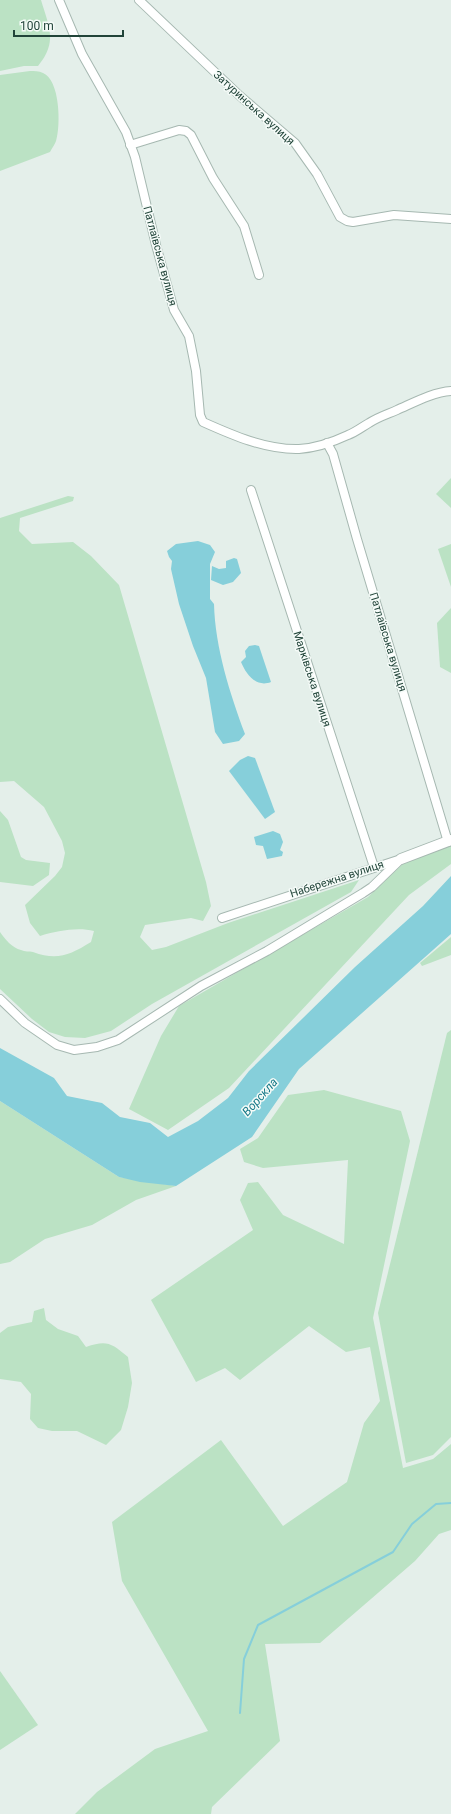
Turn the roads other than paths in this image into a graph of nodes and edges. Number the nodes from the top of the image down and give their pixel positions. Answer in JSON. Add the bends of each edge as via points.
{"nodes":[{"id":1,"x":59,"y":0,"type":"edge"},
{"id":2,"x":139,"y":0,"type":"edge"},
{"id":3,"x":130,"y":145,"type":"junction"},
{"id":4,"x":451,"y":219,"type":"edge"},
{"id":5,"x":259,"y":275,"type":"dead end"},
{"id":6,"x":451,"y":391,"type":"edge"},
{"id":7,"x":327,"y":443,"type":"junction"},
{"id":8,"x":251,"y":490,"type":"dead end"},
{"id":9,"x":450,"y":841,"type":"edge"},
{"id":10,"x":401,"y":859,"type":"junction"},
{"id":11,"x":374,"y":867,"type":"junction"},
{"id":12,"x":222,"y":918,"type":"dead end"},
{"id":13,"x":0,"y":999,"type":"edge"}],
"edges":[{"from":1,"to":3,"type":"street","name":"Патлаївська вулиця","via":[[82,54],[126,132]]},
{"from":2,"to":4,"type":"street","name":"Затуринська вулиця","via":[[240,96],[295,143],[340,217],[347,222],[394,215]]},
{"from":3,"to":5,"type":"street","via":[[179,130],[191,135],[213,178],[244,226]]},
{"from":3,"to":7,"type":"street","name":"Патлаївська вулиця","via":[[174,310],[189,336],[203,422],[230,435],[275,446],[299,449]]},
{"from":6,"to":7,"type":"street","name":"Патлаївська вулиця","via":[[410,404],[370,422],[358,431]]},
{"from":7,"to":9,"type":"street","name":"Патлаївська вулиця","via":[[333,454]]},
{"from":8,"to":11,"type":"street","name":"Марківська вулиця"},
{"from":9,"to":10,"type":"street","name":"Набережна вулиця"},
{"from":10,"to":11,"type":"street","name":"Набережна вулиця"},
{"from":10,"to":13,"type":"street","via":[[363,893],[267,951],[201,986],[118,1040],[74,1050],[57,1045],[25,1023]]},
{"from":11,"to":12,"type":"street","name":"Набережна вулиця"}]}
